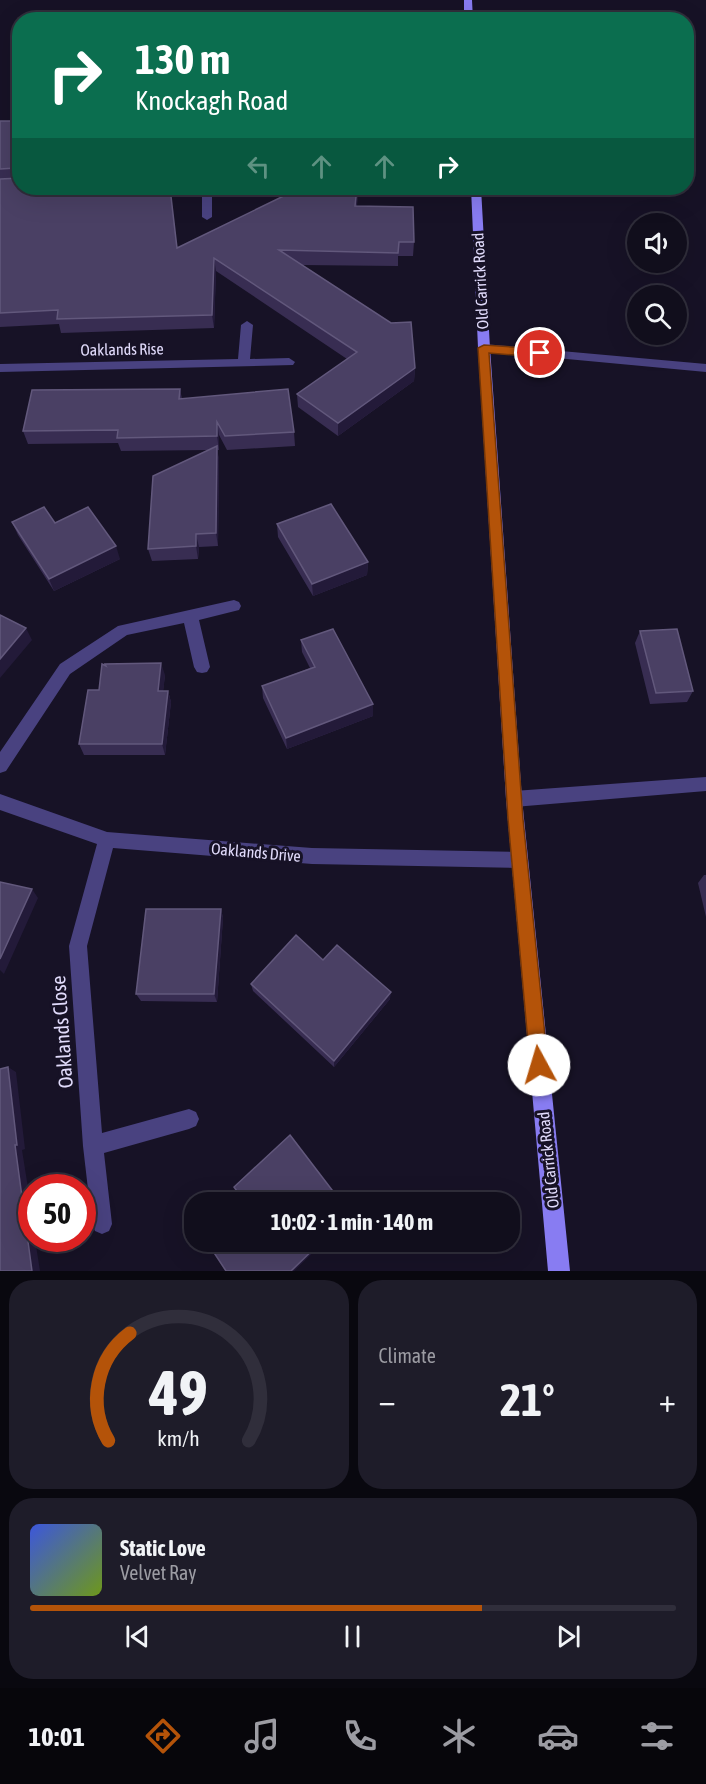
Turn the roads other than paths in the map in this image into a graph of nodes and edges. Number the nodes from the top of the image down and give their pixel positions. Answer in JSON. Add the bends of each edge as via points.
{"nodes":[{"id":1,"x":207,"y":195,"type":"edge"},
{"id":2,"x":476,"y":195,"type":"edge"},
{"id":3,"x":207,"y":217,"type":"dead end"},
{"id":4,"x":247,"y":325,"type":"dead end"},
{"id":5,"x":484,"y":348,"type":"junction"},
{"id":6,"x":289,"y":362,"type":"dead end"},
{"id":7,"x":244,"y":363,"type":"junction"},
{"id":8,"x":0,"y":368,"type":"edge"},
{"id":9,"x":706,"y":368,"type":"edge"},
{"id":10,"x":234,"y":606,"type":"dead end"},
{"id":11,"x":190,"y":615,"type":"junction"},
{"id":12,"x":202,"y":667,"type":"dead end"},
{"id":13,"x":0,"y":766,"type":"edge"},
{"id":14,"x":706,"y":784,"type":"edge"},
{"id":15,"x":514,"y":799,"type":"junction"},
{"id":16,"x":0,"y":802,"type":"edge"},
{"id":17,"x":107,"y":840,"type":"junction"},
{"id":18,"x":519,"y":860,"type":"junction"},
{"id":19,"x":189,"y":1119,"type":"dead end"},
{"id":20,"x":93,"y":1146,"type":"junction"},
{"id":21,"x":102,"y":1224,"type":"dead end"},
{"id":22,"x":559,"y":1271,"type":"edge"}],
"edges":[{"from":1,"to":3,"type":"street"},
{"from":2,"to":5,"type":"main road","name":"Old Carrick Road"},
{"from":4,"to":7,"type":"street"},
{"from":5,"to":9,"type":"street"},
{"from":5,"to":15,"type":"main road","name":"Old Carrick Road"},
{"from":6,"to":7,"type":"street","name":"Oaklands Rise"},
{"from":7,"to":8,"type":"street","name":"Oaklands Rise"},
{"from":10,"to":11,"type":"street"},
{"from":11,"to":12,"type":"street"},
{"from":11,"to":13,"type":"street","via":[[123,630],[65,669]]},
{"from":14,"to":15,"type":"street"},
{"from":15,"to":18,"type":"main road","name":"Old Carrick Road"},
{"from":16,"to":17,"type":"street","name":"Oaklands Drive"},
{"from":17,"to":18,"type":"street","name":"Oaklands Drive","via":[[312,856]]},
{"from":17,"to":20,"type":"street","name":"Oaklands Close","via":[[78,946]]},
{"from":18,"to":22,"type":"main road","name":"Old Carrick Road"},
{"from":19,"to":20,"type":"street"},
{"from":20,"to":21,"type":"street","name":"Oaklands Close"}]}
